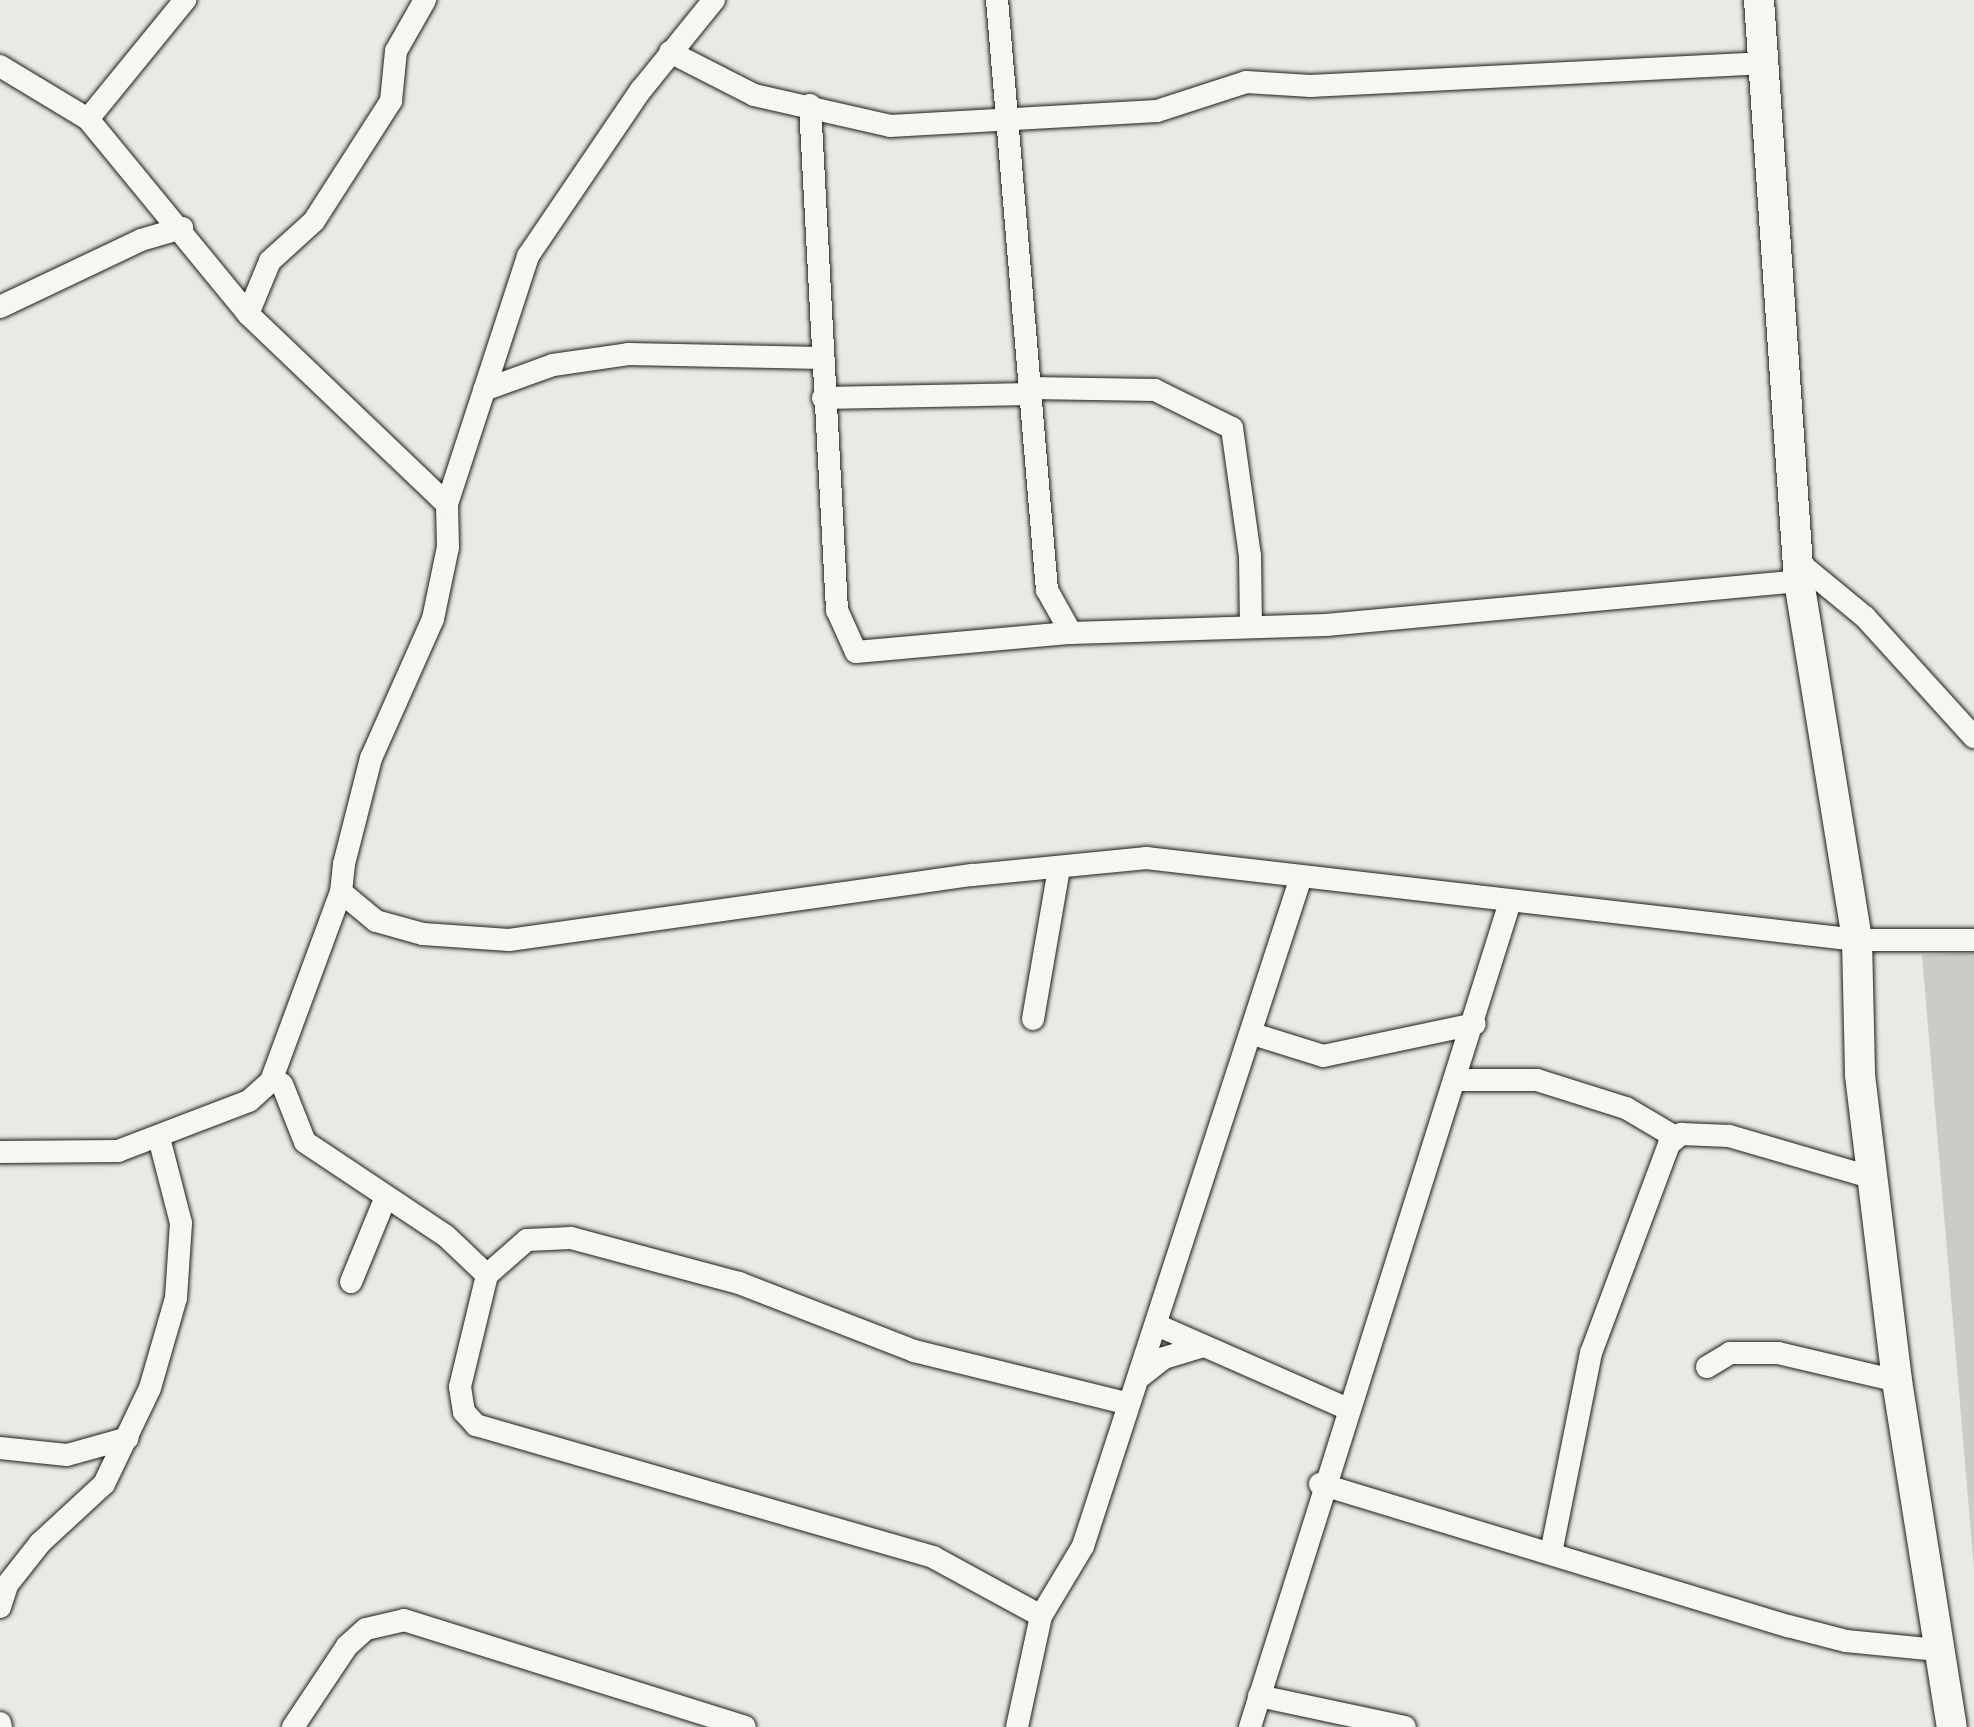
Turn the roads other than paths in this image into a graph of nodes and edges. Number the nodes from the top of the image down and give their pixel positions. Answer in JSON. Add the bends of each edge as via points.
{"nodes":[{"id":1,"x":185,"y":0,"type":"edge"},
{"id":2,"x":425,"y":0,"type":"edge"},
{"id":3,"x":714,"y":0,"type":"edge"},
{"id":4,"x":997,"y":0,"type":"edge"},
{"id":5,"x":1759,"y":0,"type":"edge"},
{"id":6,"x":670,"y":52,"type":"junction"},
{"id":7,"x":1765,"y":63,"type":"junction"},
{"id":8,"x":0,"y":66,"type":"edge"},
{"id":9,"x":810,"y":105,"type":"junction"},
{"id":10,"x":88,"y":119,"type":"junction"},
{"id":11,"x":1008,"y":119,"type":"junction"},
{"id":12,"x":182,"y":228,"type":"junction"},
{"id":13,"x":0,"y":307,"type":"edge"},
{"id":14,"x":248,"y":314,"type":"junction"},
{"id":15,"x":822,"y":358,"type":"junction"},
{"id":16,"x":484,"y":390,"type":"junction"},
{"id":17,"x":1030,"y":391,"type":"junction"},
{"id":18,"x":823,"y":398,"type":"junction"},
{"id":19,"x":447,"y":504,"type":"junction"},
{"id":20,"x":1798,"y":571,"type":"junction"},
{"id":21,"x":1251,"y":627,"type":"junction"},
{"id":22,"x":1071,"y":633,"type":"junction"},
{"id":23,"x":1974,"y":737,"type":"edge"},
{"id":24,"x":1059,"y":868,"type":"junction"},
{"id":25,"x":1301,"y":877,"type":"junction"},
{"id":26,"x":341,"y":892,"type":"junction"},
{"id":27,"x":1510,"y":902,"type":"junction"},
{"id":28,"x":1857,"y":940,"type":"junction"},
{"id":29,"x":1974,"y":940,"type":"edge"},
{"id":30,"x":1033,"y":1019,"type":"dead end"},
{"id":31,"x":1475,"y":1024,"type":"junction"},
{"id":32,"x":1253,"y":1034,"type":"junction"},
{"id":33,"x":1459,"y":1080,"type":"junction"},
{"id":34,"x":282,"y":1084,"type":"dead end"},
{"id":35,"x":1675,"y":1137,"type":"junction"},
{"id":36,"x":159,"y":1138,"type":"junction"},
{"id":37,"x":0,"y":1152,"type":"edge"},
{"id":38,"x":1874,"y":1178,"type":"junction"},
{"id":39,"x":385,"y":1199,"type":"junction"},
{"id":40,"x":487,"y":1275,"type":"junction"},
{"id":41,"x":351,"y":1282,"type":"dead end"},
{"id":42,"x":1159,"y":1326,"type":"junction"},
{"id":43,"x":1200,"y":1347,"type":"junction"},
{"id":44,"x":1707,"y":1367,"type":"dead end"},
{"id":45,"x":1139,"y":1378,"type":"junction"},
{"id":46,"x":1897,"y":1381,"type":"junction"},
{"id":47,"x":1129,"y":1404,"type":"junction"},
{"id":48,"x":1346,"y":1408,"type":"junction"},
{"id":49,"x":128,"y":1438,"type":"junction"},
{"id":50,"x":0,"y":1448,"type":"edge"},
{"id":51,"x":1320,"y":1484,"type":"junction"},
{"id":52,"x":1551,"y":1553,"type":"junction"},
{"id":53,"x":0,"y":1607,"type":"edge"},
{"id":54,"x":1041,"y":1616,"type":"junction"},
{"id":55,"x":1938,"y":1650,"type":"junction"},
{"id":56,"x":1259,"y":1696,"type":"junction"},
{"id":57,"x":293,"y":1727,"type":"edge"},
{"id":58,"x":745,"y":1727,"type":"edge"},
{"id":59,"x":1017,"y":1727,"type":"edge"},
{"id":60,"x":1250,"y":1727,"type":"edge"},
{"id":61,"x":1405,"y":1727,"type":"edge"},
{"id":62,"x":1952,"y":1727,"type":"edge"}],
"edges":[{"from":1,"to":10,"type":"street"},
{"from":2,"to":14,"type":"street","via":[[396,51],[391,101],[314,221],[270,261]]},
{"from":3,"to":6,"type":"street"},
{"from":4,"to":11,"type":"street"},
{"from":5,"to":7,"type":"street"},
{"from":6,"to":9,"type":"street","via":[[754,95]]},
{"from":6,"to":16,"type":"street","via":[[528,256]]},
{"from":7,"to":11,"type":"street","via":[[1311,86],[1246,82],[1157,111]]},
{"from":7,"to":20,"type":"street"},
{"from":8,"to":10,"type":"street"},
{"from":9,"to":11,"type":"street","via":[[890,126]]},
{"from":9,"to":15,"type":"street"},
{"from":10,"to":12,"type":"street"},
{"from":11,"to":17,"type":"street"},
{"from":12,"to":13,"type":"street","via":[[129,245]]},
{"from":12,"to":14,"type":"street"},
{"from":14,"to":19,"type":"street"},
{"from":15,"to":16,"type":"street","via":[[628,354],[553,365]]},
{"from":15,"to":18,"type":"street"},
{"from":16,"to":19,"type":"street"},
{"from":17,"to":18,"type":"street"},
{"from":17,"to":21,"type":"street","via":[[1155,390],[1232,428],[1250,556]]},
{"from":17,"to":22,"type":"street","via":[[1047,590]]},
{"from":18,"to":22,"type":"street","via":[[837,610],[846,643],[870,653]]},
{"from":19,"to":26,"type":"street","via":[[448,547],[433,619],[371,758]]},
{"from":20,"to":21,"type":"street"},
{"from":20,"to":23,"type":"street","via":[[1865,617]]},
{"from":20,"to":28,"type":"street"},
{"from":21,"to":22,"type":"street"},
{"from":24,"to":25,"type":"street","via":[[1146,858]]},
{"from":24,"to":26,"type":"street","via":[[509,940],[423,934],[376,921]]},
{"from":24,"to":30,"type":"street"},
{"from":25,"to":27,"type":"street"},
{"from":25,"to":32,"type":"street"},
{"from":26,"to":36,"type":"street","via":[[271,1081],[249,1101],[200,1114]]},
{"from":27,"to":28,"type":"street"},
{"from":27,"to":31,"type":"street"},
{"from":28,"to":29,"type":"street"},
{"from":28,"to":38,"type":"street","via":[[1860,1075]]},
{"from":31,"to":32,"type":"street","via":[[1323,1056]]},
{"from":31,"to":33,"type":"street"},
{"from":32,"to":42,"type":"street","via":[[1194,1198]]},
{"from":33,"to":35,"type":"street","via":[[1537,1080],[1626,1108]]},
{"from":33,"to":48,"type":"street"},
{"from":34,"to":39,"type":"street","via":[[305,1142]]},
{"from":35,"to":38,"type":"street","via":[[1729,1136]]},
{"from":35,"to":52,"type":"street","via":[[1591,1353]]},
{"from":36,"to":37,"type":"street","via":[[100,1154]]},
{"from":36,"to":49,"type":"street","via":[[180,1204],[176,1298]]},
{"from":38,"to":46,"type":"street"},
{"from":39,"to":40,"type":"street","via":[[474,1257]]},
{"from":39,"to":41,"type":"street"},
{"from":40,"to":47,"type":"street","via":[[527,1240],[571,1238],[739,1283],[914,1351]]},
{"from":40,"to":54,"type":"street","via":[[460,1387],[464,1412],[488,1432],[933,1557]]},
{"from":42,"to":43,"type":"street"},
{"from":42,"to":45,"type":"street"},
{"from":43,"to":45,"type":"street","via":[[1164,1358]]},
{"from":43,"to":48,"type":"street"},
{"from":44,"to":46,"type":"street","via":[[1730,1353],[1778,1353]]},
{"from":45,"to":47,"type":"street"},
{"from":46,"to":55,"type":"street"},
{"from":47,"to":54,"type":"street","via":[[1083,1546]]},
{"from":48,"to":51,"type":"street"},
{"from":49,"to":50,"type":"street","via":[[67,1455]]},
{"from":49,"to":53,"type":"street","via":[[104,1484],[40,1543],[7,1585]]},
{"from":51,"to":52,"type":"street"},
{"from":51,"to":56,"type":"street"},
{"from":52,"to":55,"type":"street","via":[[1846,1641]]},
{"from":54,"to":59,"type":"street"},
{"from":55,"to":62,"type":"street"},
{"from":56,"to":60,"type":"street"},
{"from":56,"to":61,"type":"street"},
{"from":57,"to":58,"type":"street","via":[[347,1646],[366,1629],[404,1620]]}]}
